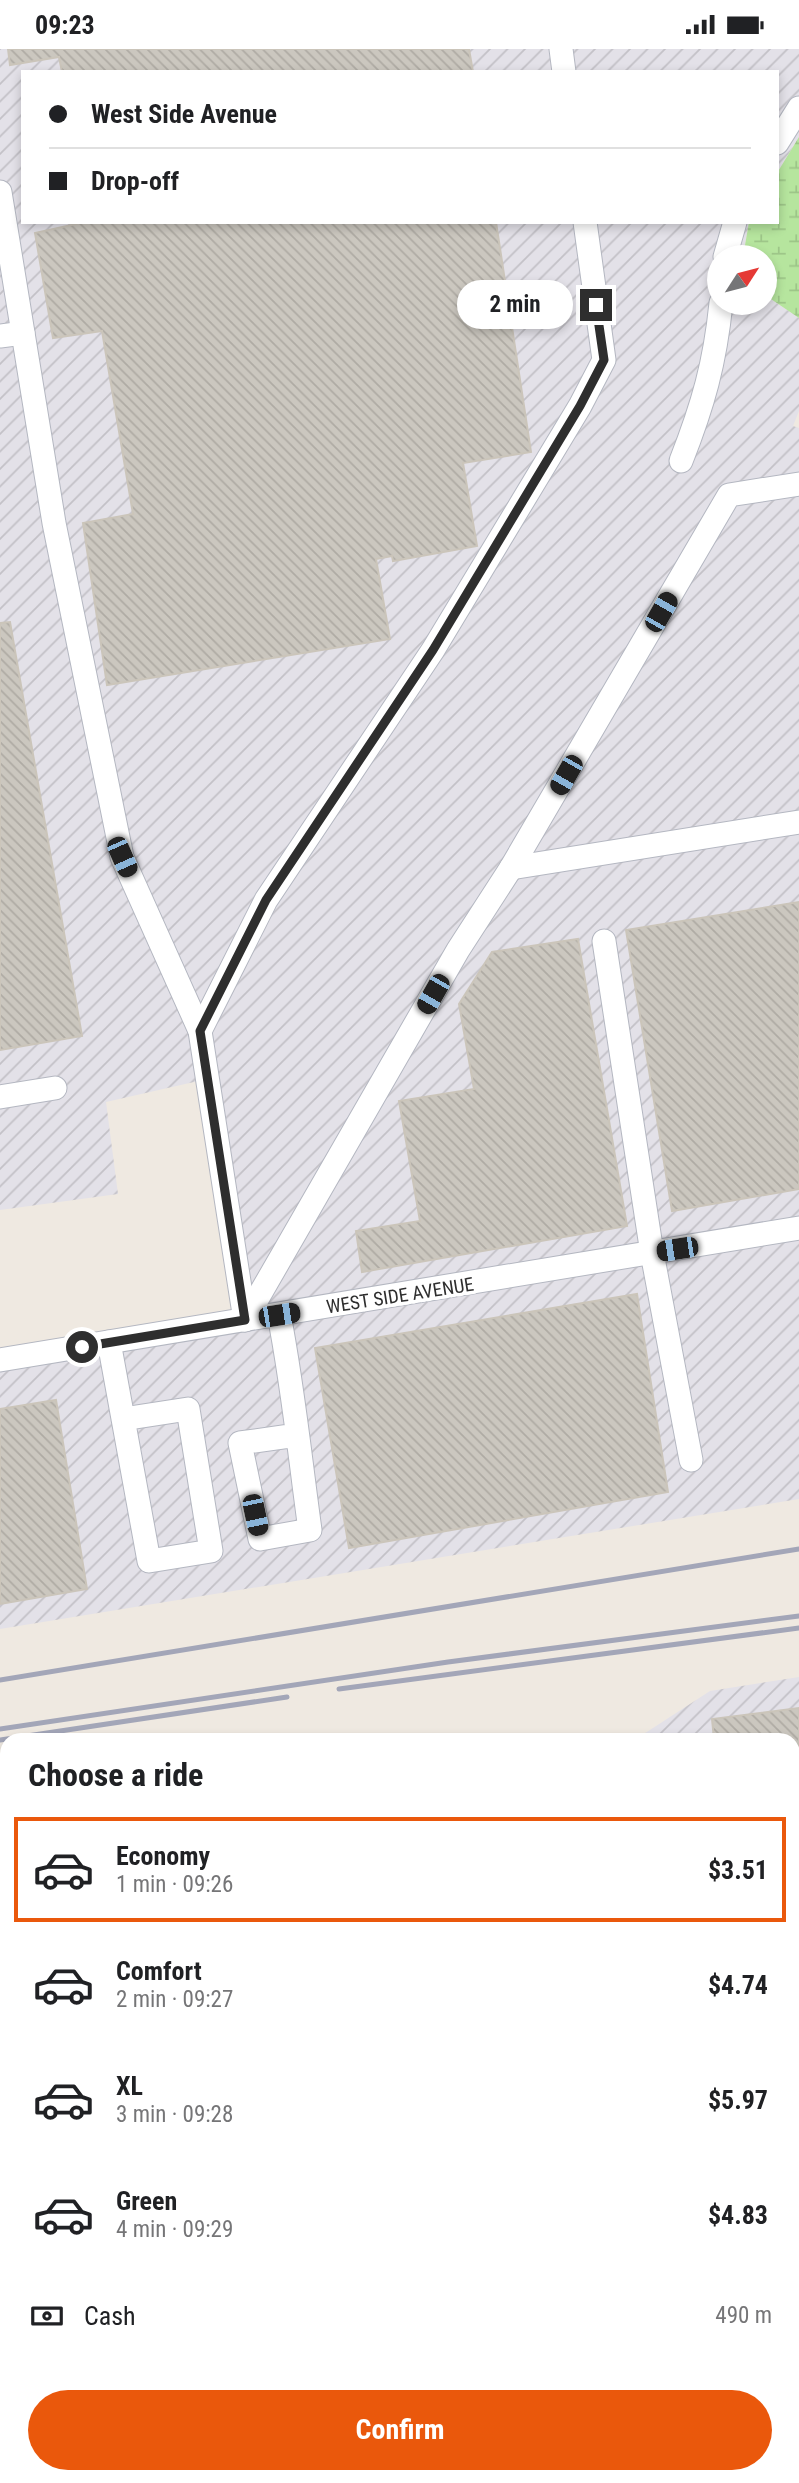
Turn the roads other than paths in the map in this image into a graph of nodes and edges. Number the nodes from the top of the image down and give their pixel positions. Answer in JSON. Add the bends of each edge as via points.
{"nodes":[{"id":1,"x":561,"y":49,"type":"edge"},
{"id":2,"x":564,"y":70,"type":"edge"},
{"id":3,"x":799,"y":108,"type":"edge"},
{"id":4,"x":779,"y":140,"type":"edge"},
{"id":5,"x":0,"y":192,"type":"edge"},
{"id":6,"x":585,"y":224,"type":"edge"},
{"id":7,"x":733,"y":224,"type":"edge"},
{"id":8,"x":728,"y":245,"type":"edge"},
{"id":9,"x":720,"y":315,"type":"edge"},
{"id":10,"x":11,"y":334,"type":"edge"},
{"id":11,"x":681,"y":461,"type":"dead end"},
{"id":12,"x":799,"y":484,"type":"edge"},
{"id":13,"x":799,"y":822,"type":"edge"},
{"id":14,"x":511,"y":868,"type":"junction"},
{"id":15,"x":604,"y":941,"type":"dead end"},
{"id":16,"x":200,"y":1031,"type":"junction"},
{"id":17,"x":55,"y":1087,"type":"dead end"},
{"id":18,"x":0,"y":1097,"type":"edge"},
{"id":19,"x":799,"y":1228,"type":"edge"},
{"id":20,"x":652,"y":1253,"type":"junction"},
{"id":21,"x":279,"y":1315,"type":"junction"},
{"id":22,"x":245,"y":1320,"type":"junction"},
{"id":23,"x":109,"y":1342,"type":"junction"},
{"id":24,"x":0,"y":1360,"type":"edge"},
{"id":25,"x":123,"y":1419,"type":"junction"},
{"id":26,"x":297,"y":1435,"type":"junction"},
{"id":27,"x":691,"y":1460,"type":"dead end"}],
"edges":[{"from":1,"to":2,"type":"street"},
{"from":3,"to":4,"type":"street"},
{"from":5,"to":10,"type":"street"},
{"from":6,"to":16,"type":"street","via":[[604,360],[433,650],[266,900]]},
{"from":7,"to":8,"type":"street"},
{"from":9,"to":11,"type":"street","via":[[702,408]]},
{"from":10,"to":16,"type":"street","via":[[122,857]]},
{"from":12,"to":14,"type":"street","via":[[729,495]]},
{"from":13,"to":14,"type":"street"},
{"from":14,"to":22,"type":"street","via":[[458,950]]},
{"from":15,"to":20,"type":"street"},
{"from":16,"to":22,"type":"street"},
{"from":17,"to":18,"type":"street"},
{"from":19,"to":20,"type":"street","name":"WEST SIDE AVENUE"},
{"from":20,"to":21,"type":"street","name":"WEST SIDE AVENUE"},
{"from":20,"to":27,"type":"street"},
{"from":21,"to":22,"type":"street","name":"WEST SIDE AVENUE"},
{"from":21,"to":26,"type":"street"},
{"from":22,"to":23,"type":"street","name":"WEST SIDE AVENUE"},
{"from":23,"to":24,"type":"street","name":"WEST SIDE AVENUE"},
{"from":23,"to":25,"type":"street"},
{"from":25,"to":25,"type":"street","via":[[149,1561],[211,1551],[188,1409]]},
{"from":26,"to":26,"type":"street","via":[[310,1530],[260,1539],[240,1443]]}]}
